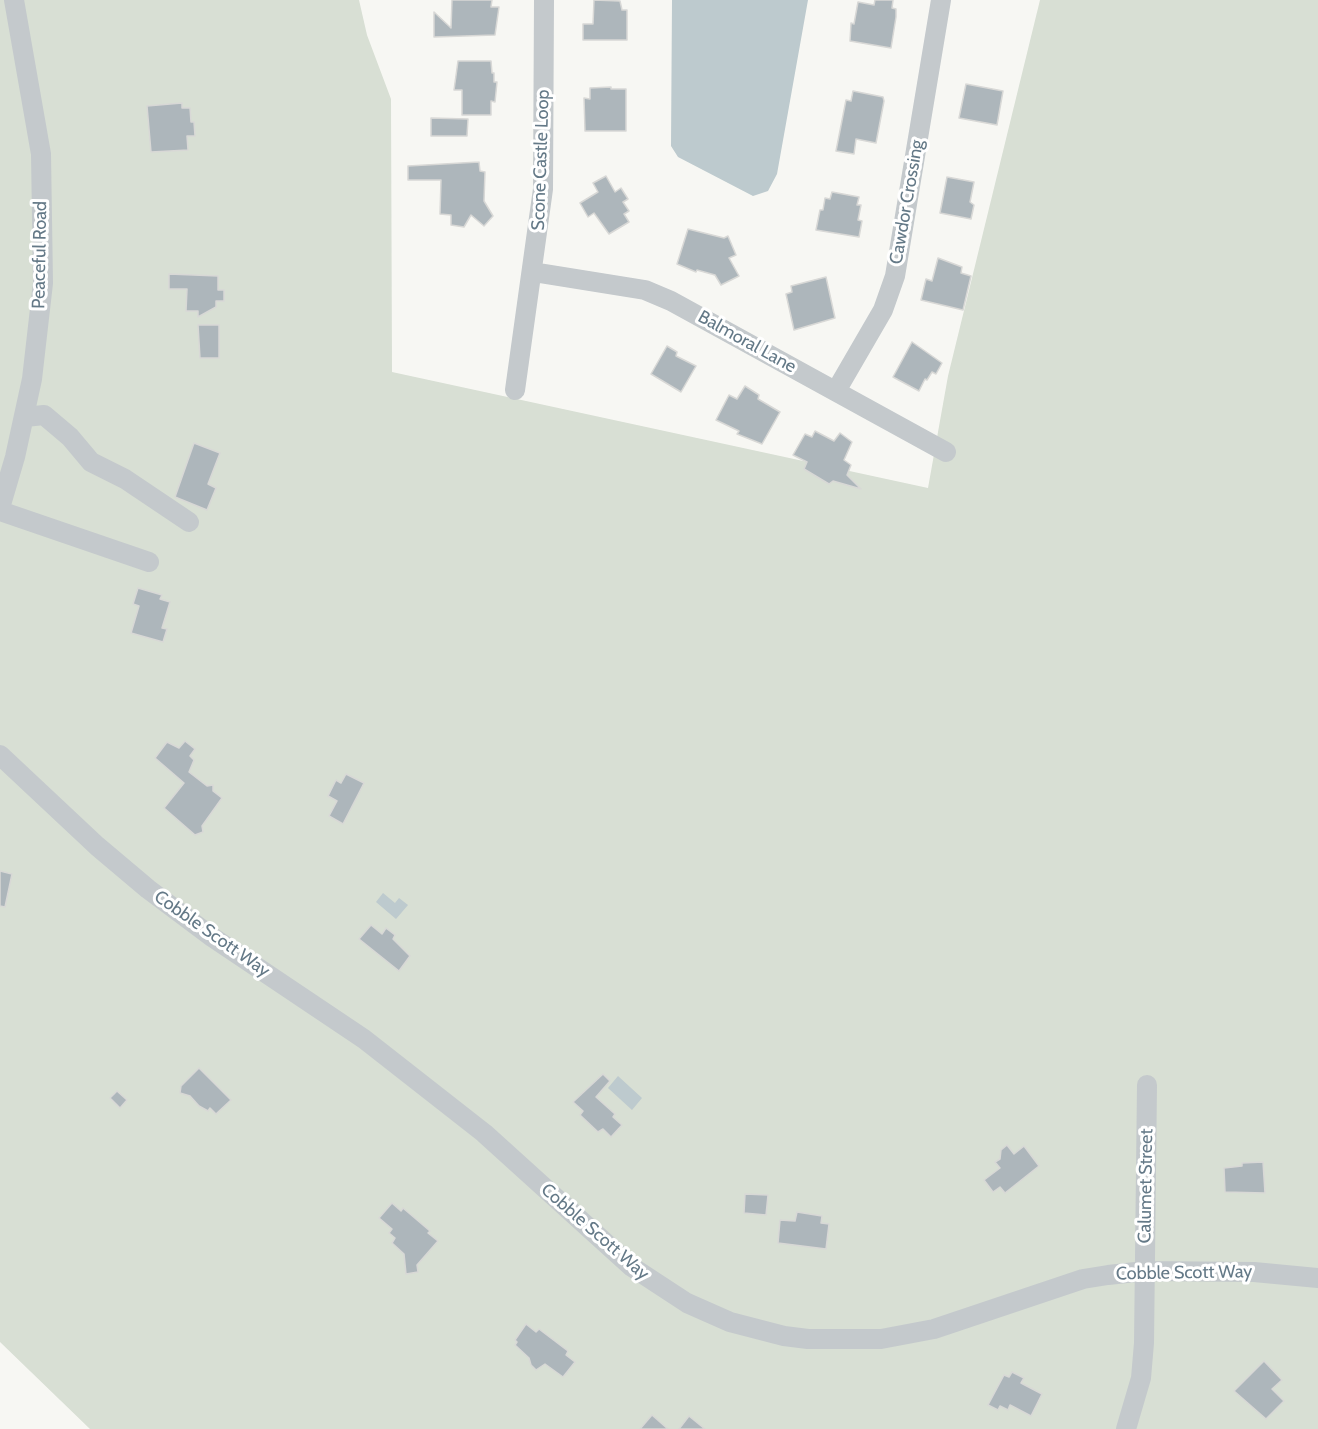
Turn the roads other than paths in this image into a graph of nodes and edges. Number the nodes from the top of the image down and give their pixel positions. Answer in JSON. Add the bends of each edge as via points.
{"nodes":[{"id":1,"x":14,"y":0,"type":"edge"},
{"id":2,"x":544,"y":0,"type":"edge"},
{"id":3,"x":941,"y":0,"type":"edge"},
{"id":4,"x":533,"y":272,"type":"junction"},
{"id":5,"x":515,"y":390,"type":"dead end"},
{"id":6,"x":836,"y":391,"type":"junction"},
{"id":7,"x":25,"y":417,"type":"junction"},
{"id":8,"x":946,"y":452,"type":"dead end"},
{"id":9,"x":0,"y":509,"type":"edge"},
{"id":10,"x":189,"y":522,"type":"dead end"},
{"id":11,"x":149,"y":562,"type":"dead end"},
{"id":12,"x":0,"y":755,"type":"edge"},
{"id":13,"x":1147,"y":1085,"type":"dead end"},
{"id":14,"x":1145,"y":1271,"type":"junction"},
{"id":15,"x":1318,"y":1278,"type":"edge"},
{"id":16,"x":1125,"y":1429,"type":"edge"}],
"edges":[{"from":1,"to":7,"type":"street","name":"Peaceful Road","via":[[41,166],[43,283]]},
{"from":2,"to":4,"type":"street","name":"Scone Castle Loop","via":[[543,189]]},
{"from":3,"to":6,"type":"street","name":"Cawdor Crossing","via":[[895,276],[883,310]]},
{"from":4,"to":5,"type":"street","name":"Scone Castle Loop"},
{"from":4,"to":6,"type":"street","name":"Balmoral Lane","via":[[645,290]]},
{"from":6,"to":8,"type":"street","name":"Balmoral Lane"},
{"from":7,"to":9,"type":"street","name":"Peaceful Road"},
{"from":7,"to":10,"type":"street","via":[[44,416],[70,437],[91,462],[126,479]]},
{"from":9,"to":11,"type":"street"},
{"from":12,"to":14,"type":"street","name":"Cobble Scott Way","via":[[148,889],[364,1039],[484,1133],[632,1267],[687,1303],[733,1323],[784,1336],[832,1341],[881,1339],[934,1329],[1083,1279]]},
{"from":13,"to":14,"type":"street","name":"Calumet Street"},
{"from":14,"to":15,"type":"street","name":"Cobble Scott Way","via":[[1287,1273]]},
{"from":14,"to":16,"type":"street","name":"Calumet Street","via":[[1141,1377]]}]}
